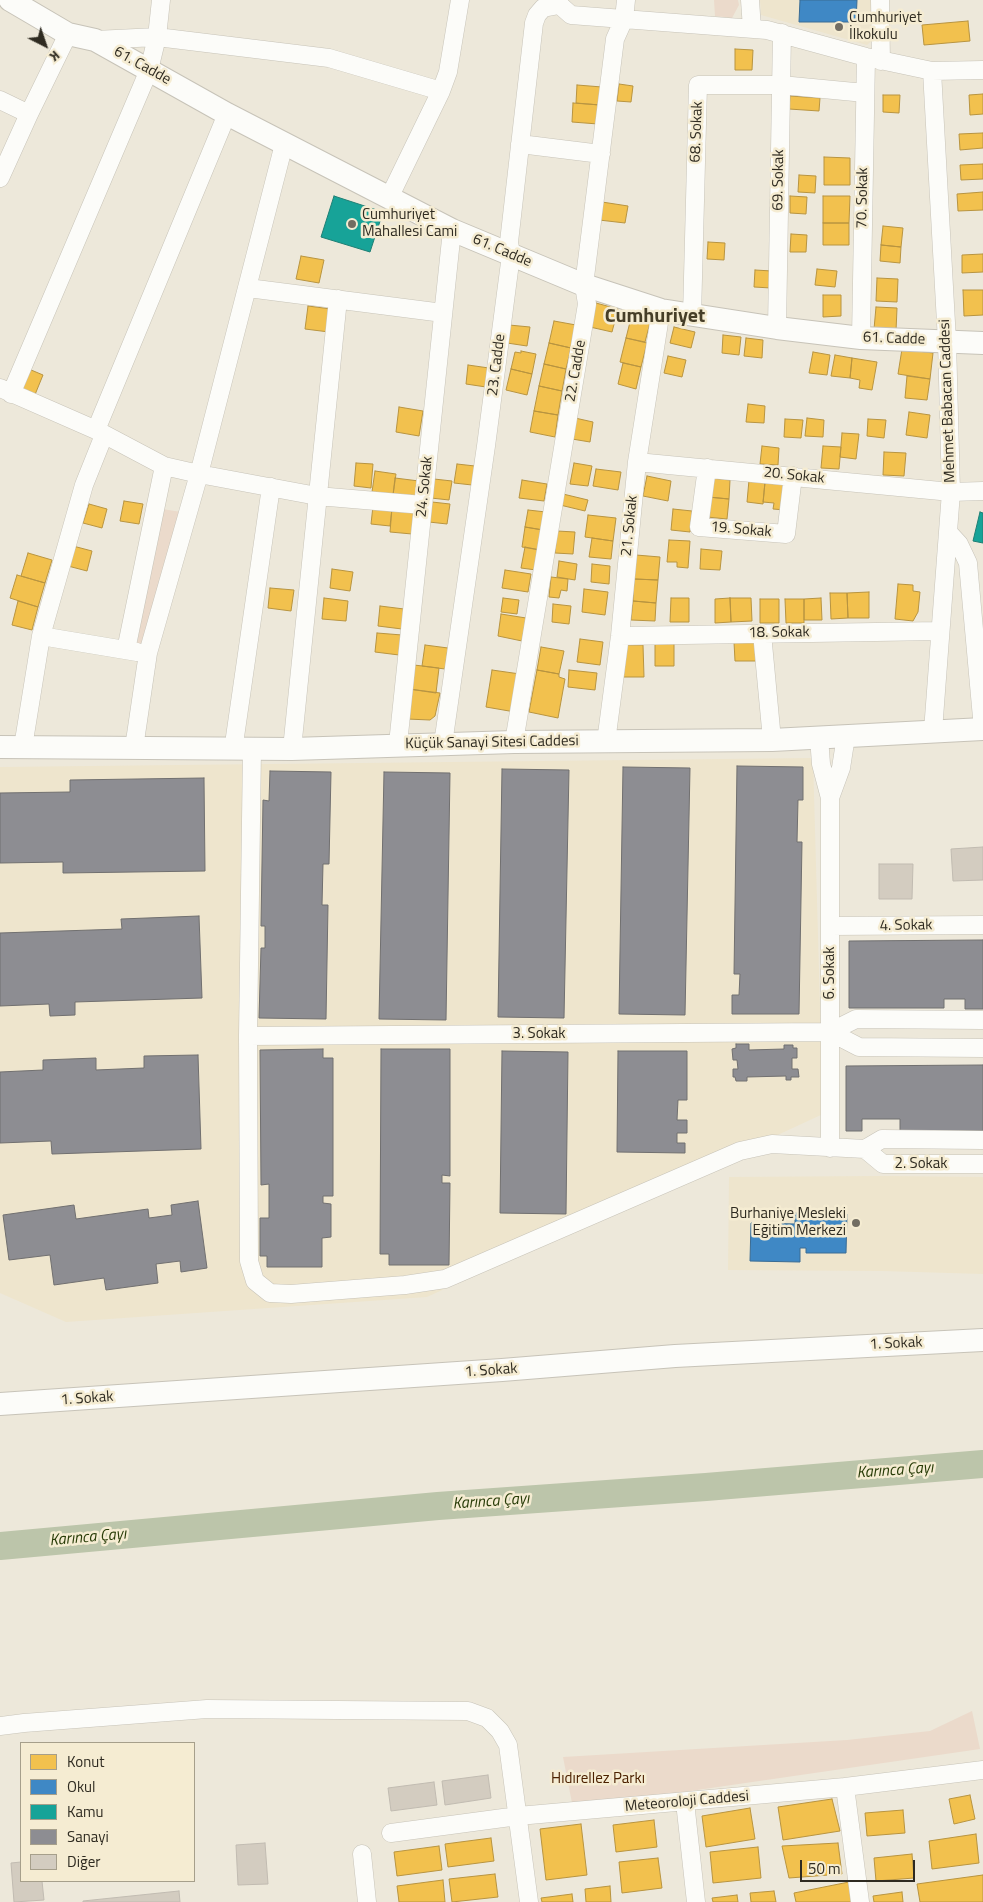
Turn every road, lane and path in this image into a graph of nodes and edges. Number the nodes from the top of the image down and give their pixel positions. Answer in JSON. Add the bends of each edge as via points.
{"nodes":[{"id":1,"x":10,"y":0,"type":"edge"},
{"id":2,"x":161,"y":0,"type":"edge"},
{"id":3,"x":460,"y":0,"type":"edge"},
{"id":4,"x":626,"y":0,"type":"edge"},
{"id":5,"x":750,"y":0,"type":"edge"},
{"id":6,"x":880,"y":0,"type":"edge"},
{"id":7,"x":557,"y":2,"type":"edge"},
{"id":8,"x":624,"y":19,"type":"junction"},
{"id":9,"x":752,"y":29,"type":"junction"},
{"id":10,"x":782,"y":33,"type":"junction"},
{"id":11,"x":68,"y":34,"type":"junction"},
{"id":12,"x":157,"y":37,"type":"junction"},
{"id":13,"x":95,"y":40,"type":"junction"},
{"id":14,"x":874,"y":59,"type":"junction"},
{"id":15,"x":149,"y":70,"type":"junction"},
{"id":16,"x":983,"y":70,"type":"edge"},
{"id":17,"x":932,"y":71,"type":"junction"},
{"id":18,"x":781,"y":85,"type":"junction"},
{"id":19,"x":440,"y":91,"type":"junction"},
{"id":20,"x":865,"y":93,"type":"junction"},
{"id":21,"x":0,"y":100,"type":"edge"},
{"id":22,"x":28,"y":114,"type":"junction"},
{"id":23,"x":227,"y":114,"type":"junction"},
{"id":24,"x":284,"y":144,"type":"junction"},
{"id":25,"x":520,"y":144,"type":"junction"},
{"id":26,"x":601,"y":154,"type":"junction"},
{"id":27,"x":0,"y":178,"type":"edge"},
{"id":28,"x":389,"y":198,"type":"junction"},
{"id":29,"x":452,"y":230,"type":"junction"},
{"id":30,"x":511,"y":255,"type":"junction"},
{"id":31,"x":584,"y":285,"type":"junction"},
{"id":32,"x":248,"y":288,"type":"junction"},
{"id":33,"x":338,"y":299,"type":"junction"},
{"id":34,"x":661,"y":310,"type":"junction"},
{"id":35,"x":443,"y":313,"type":"junction"},
{"id":36,"x":692,"y":316,"type":"junction"},
{"id":37,"x":777,"y":328,"type":"junction"},
{"id":38,"x":861,"y":338,"type":"junction"},
{"id":39,"x":947,"y":341,"type":"junction"},
{"id":40,"x":983,"y":343,"type":"edge"},
{"id":41,"x":6,"y":391,"type":"edge"},
{"id":42,"x":100,"y":432,"type":"junction"},
{"id":43,"x":636,"y":462,"type":"junction"},
{"id":44,"x":164,"y":466,"type":"junction"},
{"id":45,"x":707,"y":468,"type":"junction"},
{"id":46,"x":199,"y":474,"type":"junction"},
{"id":47,"x":793,"y":476,"type":"junction"},
{"id":48,"x":271,"y":487,"type":"junction"},
{"id":49,"x":983,"y":491,"type":"edge"},
{"id":50,"x":951,"y":492,"type":"junction"},
{"id":51,"x":317,"y":496,"type":"junction"},
{"id":52,"x":423,"y":505,"type":"junction"},
{"id":53,"x":948,"y":532,"type":"junction"},
{"id":54,"x":939,"y":631,"type":"junction"},
{"id":55,"x":762,"y":633,"type":"junction"},
{"id":56,"x":41,"y":636,"type":"junction"},
{"id":57,"x":620,"y":636,"type":"junction"},
{"id":58,"x":126,"y":650,"type":"junction"},
{"id":59,"x":148,"y":653,"type":"junction"},
{"id":60,"x":983,"y":729,"type":"edge"},
{"id":61,"x":933,"y":731,"type":"junction"},
{"id":62,"x":846,"y":736,"type":"junction"},
{"id":63,"x":818,"y":737,"type":"junction"},
{"id":64,"x":772,"y":740,"type":"junction"},
{"id":65,"x":514,"y":742,"type":"junction"},
{"id":66,"x":606,"y":742,"type":"junction"},
{"id":67,"x":398,"y":744,"type":"junction"},
{"id":68,"x":443,"y":744,"type":"junction"},
{"id":69,"x":0,"y":747,"type":"edge"},
{"id":70,"x":23,"y":748,"type":"junction"},
{"id":71,"x":134,"y":748,"type":"junction"},
{"id":72,"x":243,"y":748,"type":"junction"},
{"id":73,"x":292,"y":749,"type":"junction"},
{"id":74,"x":830,"y":798,"type":"junction"},
{"id":75,"x":983,"y":925,"type":"edge"},
{"id":76,"x":830,"y":926,"type":"junction"},
{"id":77,"x":983,"y":1020,"type":"edge"},
{"id":78,"x":830,"y":1032,"type":"junction"},
{"id":79,"x":248,"y":1036,"type":"junction"},
{"id":80,"x":983,"y":1048,"type":"edge"},
{"id":81,"x":983,"y":1140,"type":"edge"},
{"id":82,"x":830,"y":1148,"type":"junction"},
{"id":83,"x":865,"y":1149,"type":"junction"},
{"id":84,"x":983,"y":1164,"type":"edge"},
{"id":85,"x":983,"y":1340,"type":"edge"},
{"id":86,"x":0,"y":1404,"type":"edge"},
{"id":87,"x":0,"y":1726,"type":"edge"},
{"id":88,"x":983,"y":1770,"type":"edge"},
{"id":89,"x":845,"y":1787,"type":"junction"},
{"id":90,"x":685,"y":1802,"type":"junction"},
{"id":91,"x":518,"y":1816,"type":"junction"},
{"id":92,"x":391,"y":1833,"type":"dead end"},
{"id":93,"x":362,"y":1854,"type":"dead end"},
{"id":94,"x":367,"y":1902,"type":"edge"},
{"id":95,"x":529,"y":1902,"type":"edge"},
{"id":96,"x":696,"y":1902,"type":"edge"},
{"id":97,"x":860,"y":1902,"type":"edge"}],
"edges":[{"from":1,"to":11,"type":"street","name":"61. Cadde"},
{"from":2,"to":12,"type":"street"},
{"from":3,"to":19,"type":"street","via":[[448,72]]},
{"from":4,"to":8,"type":"street","name":"22. Cadde"},
{"from":5,"to":9,"type":"street"},
{"from":6,"to":14,"type":"street","name":"70. Sokak"},
{"from":7,"to":8,"type":"street","via":[[571,15]]},
{"from":7,"to":25,"type":"street","name":"23. Cadde","via":[[543,8],[534,23]]},
{"from":8,"to":9,"type":"street"},
{"from":8,"to":26,"type":"street","name":"22. Cadde","via":[[615,39]]},
{"from":9,"to":10,"type":"street"},
{"from":10,"to":14,"type":"street"},
{"from":10,"to":18,"type":"street","name":"69. Sokak"},
{"from":11,"to":13,"type":"street","name":"61. Cadde"},
{"from":11,"to":22,"type":"street"},
{"from":12,"to":13,"type":"street"},
{"from":12,"to":15,"type":"street"},
{"from":12,"to":19,"type":"street","via":[[330,58]]},
{"from":13,"to":15,"type":"street","name":"61. Cadde"},
{"from":14,"to":17,"type":"street"},
{"from":14,"to":20,"type":"street","name":"70. Sokak"},
{"from":15,"to":23,"type":"street","name":"61. Cadde"},
{"from":15,"to":41,"type":"street"},
{"from":16,"to":17,"type":"street"},
{"from":17,"to":39,"type":"street","name":"Mehmet Babacan Caddesi"},
{"from":18,"to":20,"type":"street","name":"68. Sokak"},
{"from":18,"to":36,"type":"street","name":"68. Sokak","via":[[698,85]]},
{"from":18,"to":37,"type":"street","name":"69. Sokak"},
{"from":19,"to":28,"type":"street"},
{"from":20,"to":38,"type":"street","name":"70. Sokak"},
{"from":21,"to":22,"type":"street"},
{"from":22,"to":27,"type":"street"},
{"from":23,"to":24,"type":"street","name":"61. Cadde"},
{"from":23,"to":42,"type":"street"},
{"from":24,"to":28,"type":"street","name":"61. Cadde"},
{"from":24,"to":32,"type":"street"},
{"from":25,"to":26,"type":"street"},
{"from":25,"to":30,"type":"street","name":"23. Cadde","via":[[509,242]]},
{"from":26,"to":31,"type":"street","name":"22. Cadde"},
{"from":28,"to":29,"type":"street","name":"61. Cadde"},
{"from":29,"to":30,"type":"street","name":"61. Cadde"},
{"from":29,"to":35,"type":"street","name":"24. Sokak"},
{"from":30,"to":31,"type":"street","name":"61. Cadde"},
{"from":30,"to":68,"type":"street","name":"23. Cadde"},
{"from":31,"to":34,"type":"street","name":"61. Cadde"},
{"from":31,"to":65,"type":"street","name":"22. Cadde","via":[[587,304]]},
{"from":32,"to":33,"type":"street"},
{"from":32,"to":46,"type":"street"},
{"from":33,"to":35,"type":"street"},
{"from":33,"to":51,"type":"street"},
{"from":34,"to":36,"type":"street","name":"61. Cadde"},
{"from":34,"to":43,"type":"street","name":"21. Sokak"},
{"from":35,"to":52,"type":"street","name":"24. Sokak"},
{"from":36,"to":37,"type":"street","name":"61. Cadde"},
{"from":37,"to":38,"type":"street","name":"61. Cadde"},
{"from":38,"to":39,"type":"street","name":"61. Cadde"},
{"from":39,"to":40,"type":"street","name":"61. Cadde"},
{"from":39,"to":50,"type":"street","name":"Mehmet Babacan Caddesi"},
{"from":41,"to":42,"type":"street"},
{"from":42,"to":44,"type":"street"},
{"from":42,"to":56,"type":"street"},
{"from":43,"to":45,"type":"street","name":"20. Sokak"},
{"from":43,"to":57,"type":"street","name":"21. Sokak"},
{"from":44,"to":46,"type":"street"},
{"from":44,"to":58,"type":"street"},
{"from":45,"to":47,"type":"street","name":"20. Sokak"},
{"from":45,"to":47,"type":"street","name":"19. Sokak","via":[[699,527],[786,534]]},
{"from":46,"to":48,"type":"street"},
{"from":46,"to":59,"type":"street"},
{"from":47,"to":50,"type":"street","name":"20. Sokak"},
{"from":48,"to":51,"type":"street"},
{"from":48,"to":72,"type":"street"},
{"from":49,"to":50,"type":"street","name":"20. Sokak"},
{"from":50,"to":53,"type":"street","name":"Mehmet Babacan Caddesi"},
{"from":51,"to":52,"type":"street"},
{"from":51,"to":73,"type":"street"},
{"from":52,"to":67,"type":"street","name":"24. Sokak"},
{"from":53,"to":54,"type":"street","name":"Mehmet Babacan Caddesi"},
{"from":53,"to":60,"type":"street","via":[[960,544],[968,563]]},
{"from":54,"to":55,"type":"street","name":"18. Sokak"},
{"from":54,"to":61,"type":"street","name":"Mehmet Babacan Caddesi"},
{"from":55,"to":57,"type":"street","name":"18. Sokak"},
{"from":55,"to":64,"type":"street"},
{"from":56,"to":58,"type":"street"},
{"from":56,"to":70,"type":"street"},
{"from":57,"to":66,"type":"street","name":"21. Sokak"},
{"from":58,"to":59,"type":"street"},
{"from":59,"to":71,"type":"street"},
{"from":60,"to":61,"type":"street","name":"Küçük Sanayi Sitesi Caddesi"},
{"from":61,"to":62,"type":"street","name":"Küçük Sanayi Sitesi Caddesi"},
{"from":62,"to":63,"type":"street","name":"Küçük Sanayi Sitesi Caddesi"},
{"from":62,"to":74,"type":"street"},
{"from":63,"to":64,"type":"street","name":"Küçük Sanayi Sitesi Caddesi"},
{"from":63,"to":74,"type":"street"},
{"from":64,"to":66,"type":"street","name":"Küçük Sanayi Sitesi Caddesi"},
{"from":65,"to":66,"type":"street","name":"Küçük Sanayi Sitesi Caddesi"},
{"from":65,"to":68,"type":"street","name":"Küçük Sanayi Sitesi Caddesi"},
{"from":67,"to":68,"type":"street","name":"Küçük Sanayi Sitesi Caddesi"},
{"from":67,"to":73,"type":"street","name":"Küçük Sanayi Sitesi Caddesi"},
{"from":69,"to":70,"type":"street","name":"Küçük Sanayi Sitesi Caddesi"},
{"from":70,"to":71,"type":"street","name":"Küçük Sanayi Sitesi Caddesi"},
{"from":71,"to":72,"type":"street","name":"Küçük Sanayi Sitesi Caddesi"},
{"from":72,"to":73,"type":"street","name":"Küçük Sanayi Sitesi Caddesi"},
{"from":72,"to":79,"type":"street"},
{"from":74,"to":76,"type":"street","name":"6. Sokak"},
{"from":75,"to":76,"type":"street","name":"4. Sokak"},
{"from":76,"to":78,"type":"street","name":"6. Sokak"},
{"from":77,"to":78,"type":"street","name":"3. Sokak","via":[[856,1019]]},
{"from":78,"to":79,"type":"street","name":"3. Sokak"},
{"from":78,"to":80,"type":"street","name":"3. Sokak","via":[[859,1047]]},
{"from":78,"to":82,"type":"street","name":"6. Sokak"},
{"from":79,"to":82,"type":"street","via":[[249,1262],[255,1281],[270,1293],[405,1285],[445,1279],[740,1151],[772,1144]]},
{"from":81,"to":83,"type":"street","name":"2. Sokak","via":[[882,1139]]},
{"from":82,"to":83,"type":"street"},
{"from":83,"to":84,"type":"street","name":"2. Sokak","via":[[883,1164]]},
{"from":85,"to":86,"type":"street","name":"1. Sokak","via":[[675,1356]]},
{"from":87,"to":91,"type":"street","via":[[207,1710],[468,1711],[487,1718],[508,1745]]},
{"from":88,"to":89,"type":"street","name":"Meteoroloji Caddesi"},
{"from":89,"to":90,"type":"street","name":"Meteoroloji Caddesi"},
{"from":89,"to":97,"type":"street"},
{"from":90,"to":91,"type":"street","name":"Meteoroloji Caddesi"},
{"from":90,"to":96,"type":"street"},
{"from":91,"to":92,"type":"street","name":"Meteoroloji Caddesi"},
{"from":91,"to":95,"type":"street"},
{"from":93,"to":94,"type":"street"}]}
